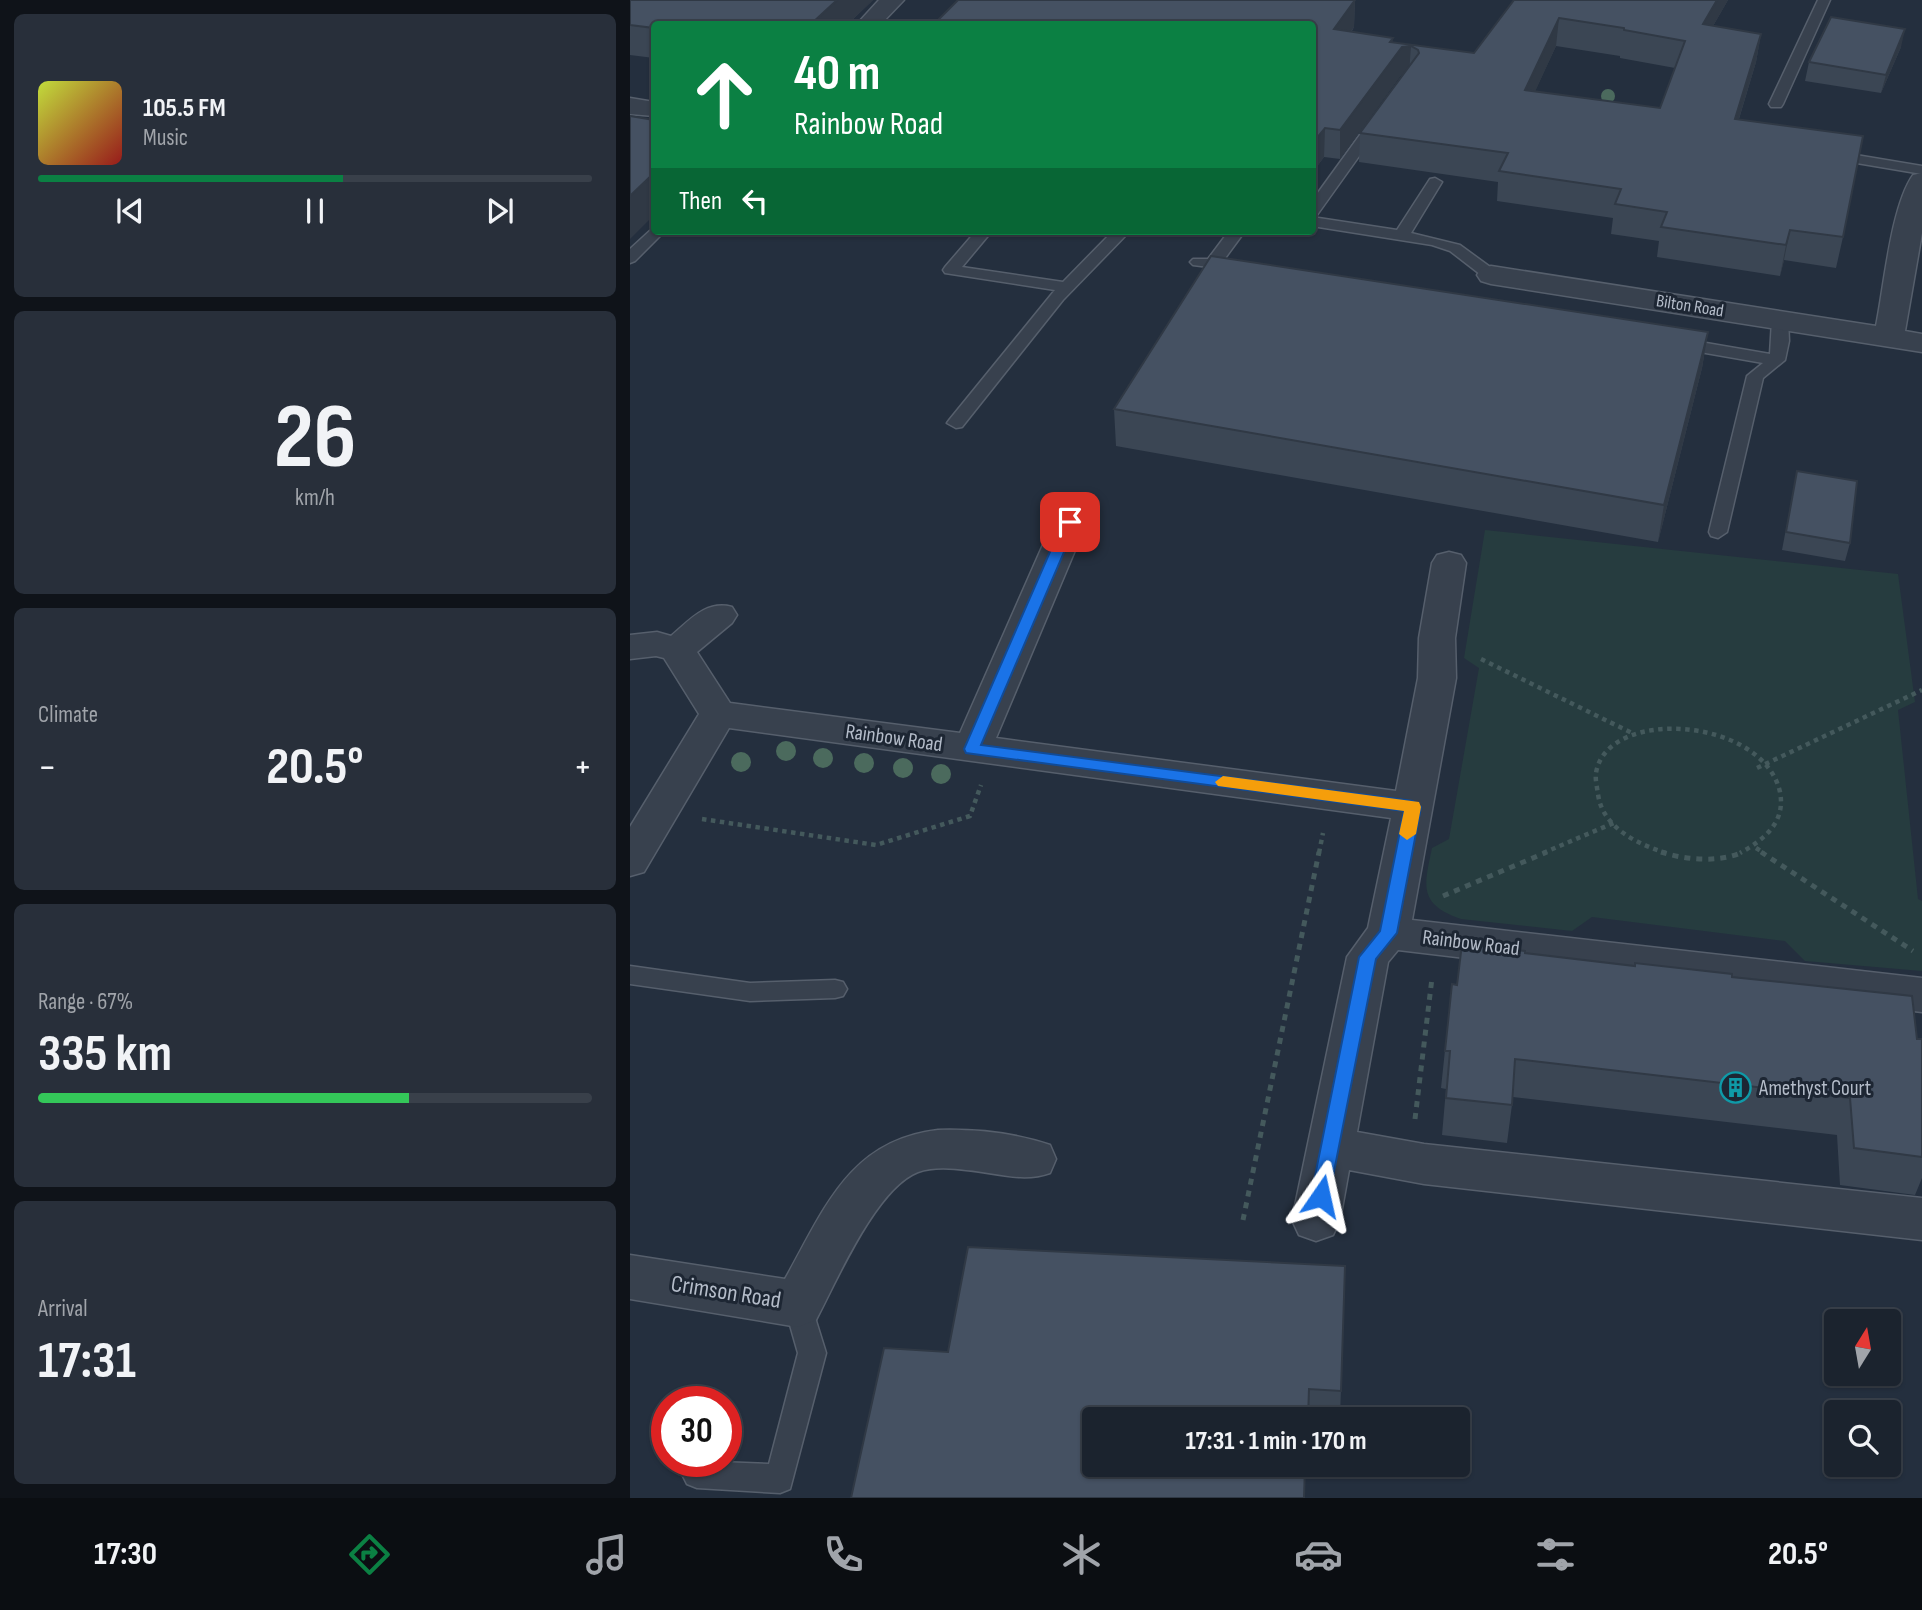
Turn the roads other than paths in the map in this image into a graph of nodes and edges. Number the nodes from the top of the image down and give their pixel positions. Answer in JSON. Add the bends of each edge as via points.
{"nodes":[{"id":1,"x":892,"y":0,"type":"edge"},
{"id":2,"x":1824,"y":0,"type":"edge"},
{"id":3,"x":870,"y":21,"type":"edge"},
{"id":4,"x":1776,"y":104,"type":"dead end"},
{"id":5,"x":630,"y":106,"type":"edge"},
{"id":6,"x":651,"y":109,"type":"edge"},
{"id":7,"x":1386,"y":110,"type":"edge"},
{"id":8,"x":1815,"y":152,"type":"edge"},
{"id":9,"x":1922,"y":170,"type":"edge"},
{"id":10,"x":1922,"y":181,"type":"edge"},
{"id":11,"x":1435,"y":182,"type":"dead end"},
{"id":12,"x":1316,"y":206,"type":"edge"},
{"id":13,"x":1316,"y":222,"type":"edge"},
{"id":14,"x":653,"y":235,"type":"edge"},
{"id":15,"x":980,"y":235,"type":"edge"},
{"id":16,"x":1117,"y":235,"type":"edge"},
{"id":17,"x":1233,"y":235,"type":"edge"},
{"id":18,"x":1402,"y":236,"type":"junction"},
{"id":19,"x":630,"y":258,"type":"edge"},
{"id":20,"x":1253,"y":272,"type":"edge"},
{"id":21,"x":1491,"y":275,"type":"joint"},
{"id":22,"x":1066,"y":287,"type":"junction"},
{"id":23,"x":1780,"y":320,"type":"junction"},
{"id":24,"x":1889,"y":338,"type":"junction"},
{"id":25,"x":1667,"y":341,"type":"edge"},
{"id":26,"x":1922,"y":343,"type":"edge"},
{"id":27,"x":1777,"y":360,"type":"junction"},
{"id":28,"x":957,"y":423,"type":"dead end"},
{"id":29,"x":1070,"y":522,"type":"dead end"},
{"id":30,"x":1718,"y":532,"type":"dead end"},
{"id":31,"x":1449,"y":563,"type":"dead end"},
{"id":32,"x":719,"y":615,"type":"dead end"},
{"id":33,"x":630,"y":647,"type":"edge"},
{"id":34,"x":677,"y":650,"type":"junction"},
{"id":35,"x":718,"y":714,"type":"junction"},
{"id":36,"x":983,"y":750,"type":"junction"},
{"id":37,"x":1413,"y":807,"type":"junction"},
{"id":38,"x":630,"y":860,"type":"edge"},
{"id":39,"x":1389,"y":926,"type":"junction"},
{"id":40,"x":630,"y":975,"type":"edge"},
{"id":41,"x":835,"y":989,"type":"dead end"},
{"id":42,"x":1922,"y":995,"type":"edge"},
{"id":43,"x":1330,"y":1147,"type":"junction"},
{"id":44,"x":1033,"y":1158,"type":"dead end"},
{"id":45,"x":1922,"y":1219,"type":"edge"},
{"id":46,"x":1316,"y":1220,"type":"dead end"},
{"id":47,"x":630,"y":1277,"type":"edge"},
{"id":48,"x":798,"y":1304,"type":"junction"},
{"id":49,"x":742,"y":1477,"type":"edge"}],
"edges":[{"from":1,"to":3,"type":"street"},
{"from":2,"to":4,"type":"lane"},
{"from":5,"to":6,"type":"street"},
{"from":7,"to":12,"type":"lane"},
{"from":8,"to":9,"type":"lane"},
{"from":10,"to":24,"type":"street"},
{"from":11,"to":18,"type":"lane"},
{"from":13,"to":18,"type":"lane"},
{"from":14,"to":19,"type":"lane"},
{"from":15,"to":22,"type":"lane","via":[[951,270]]},
{"from":16,"to":22,"type":"lane"},
{"from":17,"to":20,"type":"lane","via":[[1205,263]]},
{"from":18,"to":21,"type":"lane","via":[[1455,248]]},
{"from":21,"to":23,"type":"street","name":"Bilton Road"},
{"from":22,"to":28,"type":"lane"},
{"from":23,"to":24,"type":"street","name":"Bilton Road"},
{"from":23,"to":27,"type":"lane"},
{"from":24,"to":26,"type":"street","name":"Bilton Road"},
{"from":25,"to":27,"type":"lane"},
{"from":27,"to":30,"type":"lane","via":[[1755,376]]},
{"from":29,"to":36,"type":"street"},
{"from":31,"to":37,"type":"street","via":[[1437,638],[1437,678]]},
{"from":32,"to":34,"type":"street"},
{"from":33,"to":34,"type":"street","via":[[657,645]]},
{"from":34,"to":35,"type":"street"},
{"from":35,"to":36,"type":"street","name":"Rainbow Road"},
{"from":35,"to":38,"type":"street"},
{"from":36,"to":37,"type":"street","name":"Rainbow Road"},
{"from":37,"to":39,"type":"street"},
{"from":39,"to":42,"type":"street","name":"Rainbow Road","via":[[1437,939]]},
{"from":39,"to":43,"type":"street","via":[[1368,957]]},
{"from":40,"to":41,"type":"lane","via":[[750,992]]},
{"from":43,"to":45,"type":"street","via":[[1410,1161]]},
{"from":43,"to":46,"type":"street"},
{"from":44,"to":48,"type":"street","name":"Crimson Road","via":[[927,1151],[897,1160],[852,1209]]},
{"from":47,"to":48,"type":"street","name":"Crimson Road"},
{"from":48,"to":49,"type":"lane","via":[[812,1353],[780,1479]]}]}
